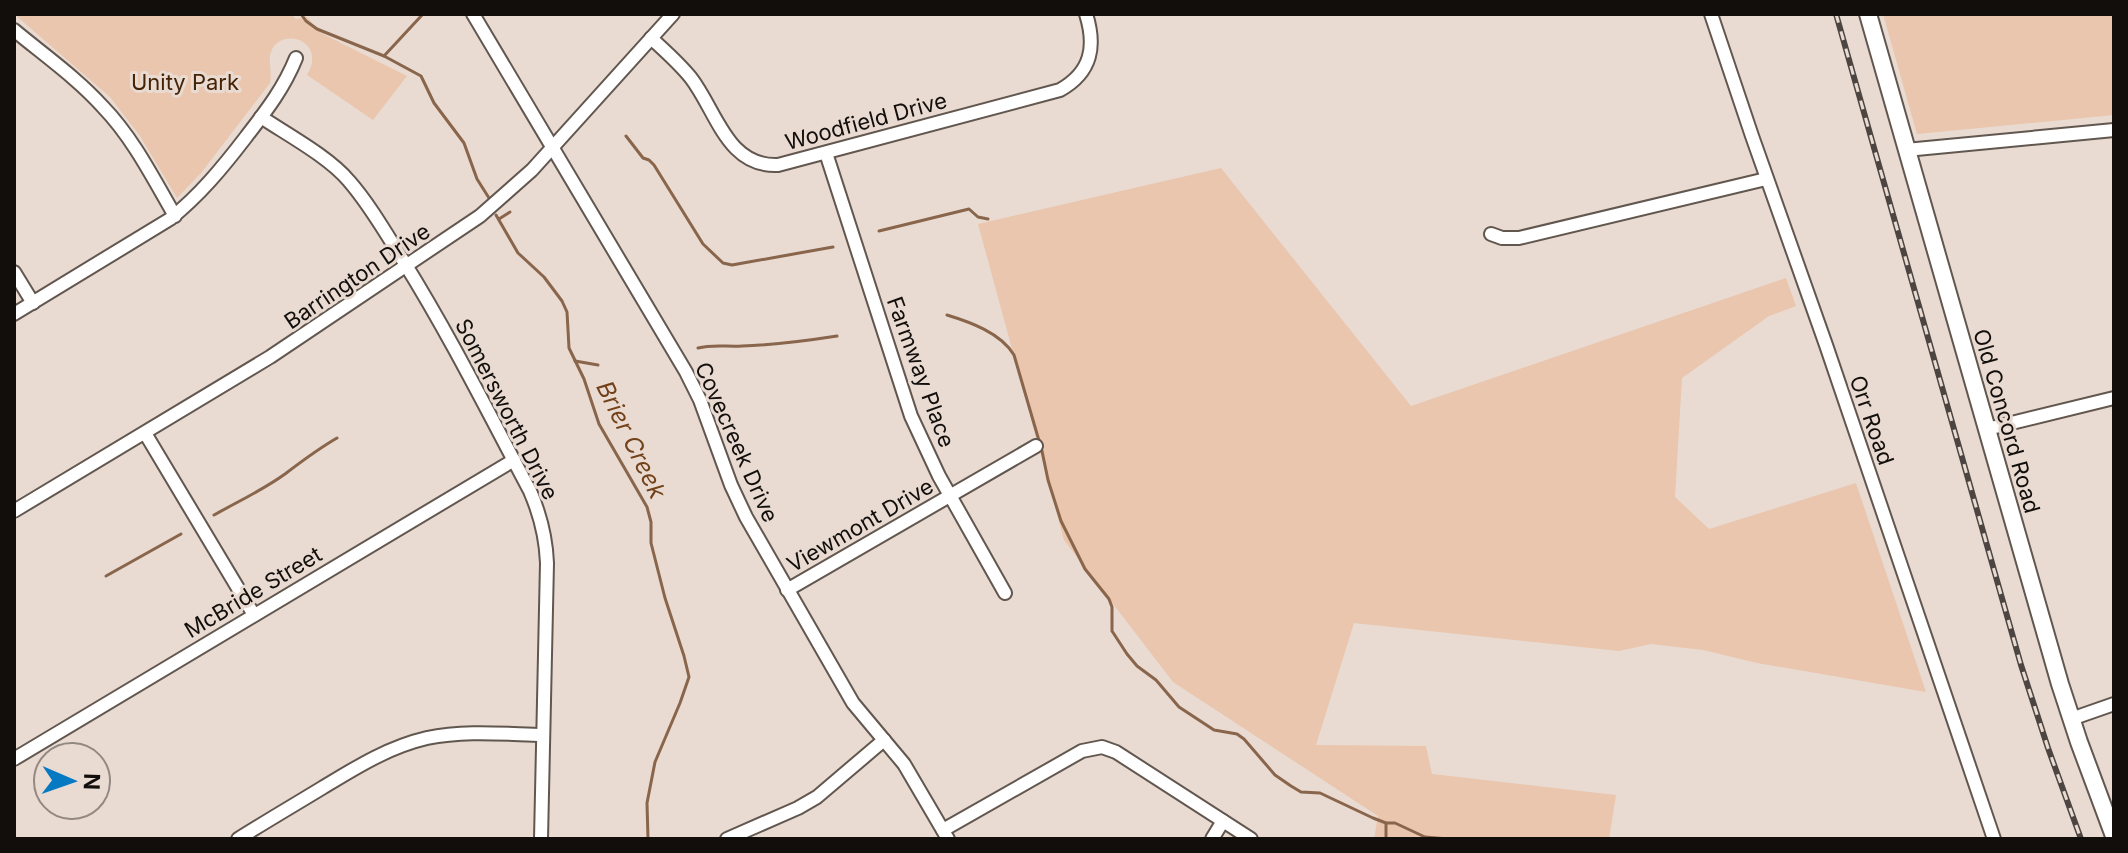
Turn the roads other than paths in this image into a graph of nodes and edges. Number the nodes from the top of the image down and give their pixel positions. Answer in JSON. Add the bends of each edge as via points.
{"nodes":[{"id":1,"x":473,"y":14,"type":"edge"},
{"id":2,"x":673,"y":14,"type":"edge"},
{"id":3,"x":1086,"y":14,"type":"edge"},
{"id":4,"x":1711,"y":14,"type":"edge"},
{"id":5,"x":1868,"y":14,"type":"edge"},
{"id":6,"x":14,"y":30,"type":"edge"},
{"id":7,"x":651,"y":38,"type":"junction"},
{"id":8,"x":296,"y":58,"type":"dead end"},
{"id":9,"x":261,"y":117,"type":"junction"},
{"id":10,"x":2114,"y":130,"type":"edge"},
{"id":11,"x":553,"y":147,"type":"junction"},
{"id":12,"x":1906,"y":150,"type":"junction"},
{"id":13,"x":826,"y":153,"type":"junction"},
{"id":14,"x":1766,"y":179,"type":"junction"},
{"id":15,"x":175,"y":216,"type":"junction"},
{"id":16,"x":1491,"y":234,"type":"dead end"},
{"id":17,"x":407,"y":266,"type":"junction"},
{"id":18,"x":14,"y":272,"type":"edge"},
{"id":19,"x":33,"y":303,"type":"junction"},
{"id":20,"x":14,"y":314,"type":"edge"},
{"id":21,"x":2114,"y":398,"type":"edge"},
{"id":22,"x":1987,"y":429,"type":"junction"},
{"id":23,"x":145,"y":433,"type":"junction"},
{"id":24,"x":1036,"y":446,"type":"dead end"},
{"id":25,"x":514,"y":460,"type":"junction"},
{"id":26,"x":950,"y":495,"type":"junction"},
{"id":27,"x":14,"y":511,"type":"edge"},
{"id":28,"x":787,"y":590,"type":"junction"},
{"id":29,"x":1005,"y":593,"type":"dead end"},
{"id":30,"x":254,"y":615,"type":"junction"},
{"id":31,"x":2114,"y":704,"type":"edge"},
{"id":32,"x":2071,"y":719,"type":"junction"},
{"id":33,"x":543,"y":735,"type":"junction"},
{"id":34,"x":884,"y":740,"type":"junction"},
{"id":35,"x":14,"y":759,"type":"edge"},
{"id":36,"x":1223,"y":821,"type":"junction"},
{"id":37,"x":945,"y":835,"type":"edge"},
{"id":38,"x":2114,"y":836,"type":"edge"},
{"id":39,"x":238,"y":839,"type":"edge"},
{"id":40,"x":541,"y":839,"type":"edge"},
{"id":41,"x":727,"y":839,"type":"edge"},
{"id":42,"x":1212,"y":839,"type":"edge"},
{"id":43,"x":1251,"y":839,"type":"edge"},
{"id":44,"x":1994,"y":839,"type":"edge"}],
"edges":[{"from":1,"to":11,"type":"street","name":"Covecreek Drive"},
{"from":2,"to":7,"type":"street","name":"Barrington Drive"},
{"from":3,"to":13,"type":"street","name":"Woodfield Drive","via":[[1092,39],[1088,60],[1060,90]]},
{"from":4,"to":14,"type":"street","name":"Orr Road"},
{"from":5,"to":12,"type":"street","name":"Old Concord Road"},
{"from":6,"to":15,"type":"street","via":[[114,119]]},
{"from":7,"to":11,"type":"street","name":"Barrington Drive"},
{"from":7,"to":13,"type":"street","name":"Woodfield Drive","via":[[689,76],[743,157],[768,166]]},
{"from":8,"to":9,"type":"street"},
{"from":9,"to":15,"type":"street"},
{"from":9,"to":17,"type":"street","name":"Somersworth Drive","via":[[350,181]]},
{"from":10,"to":12,"type":"street"},
{"from":11,"to":17,"type":"street","name":"Barrington Drive","via":[[493,206]]},
{"from":11,"to":28,"type":"street","name":"Covecreek Drive","via":[[686,372],[731,485]]},
{"from":12,"to":22,"type":"street","name":"Old Concord Road"},
{"from":13,"to":26,"type":"street","name":"Farmway Place","via":[[911,416]]},
{"from":14,"to":16,"type":"street","via":[[1519,238]]},
{"from":14,"to":44,"type":"street","name":"Orr Road"},
{"from":15,"to":19,"type":"street"},
{"from":17,"to":23,"type":"street","name":"Barrington Drive"},
{"from":17,"to":25,"type":"street","name":"Somersworth Drive"},
{"from":18,"to":19,"type":"street"},
{"from":19,"to":20,"type":"street"},
{"from":21,"to":22,"type":"street"},
{"from":22,"to":32,"type":"street","name":"Old Concord Road"},
{"from":23,"to":27,"type":"street","name":"Barrington Drive"},
{"from":23,"to":30,"type":"street"},
{"from":24,"to":26,"type":"street","name":"Viewmont Drive"},
{"from":25,"to":30,"type":"street","name":"McBride Street"},
{"from":25,"to":33,"type":"street","name":"Somersworth Drive","via":[[538,509],[546,552]]},
{"from":26,"to":28,"type":"street","name":"Viewmont Drive"},
{"from":26,"to":29,"type":"street","name":"Farmway Place"},
{"from":28,"to":34,"type":"street","name":"Covecreek Drive","via":[[853,703]]},
{"from":30,"to":35,"type":"street","name":"McBride Street"},
{"from":31,"to":32,"type":"street"},
{"from":32,"to":38,"type":"street","name":"Old Concord Road"},
{"from":33,"to":39,"type":"street","via":[[449,734],[409,743],[356,768]]},
{"from":33,"to":40,"type":"street","name":"Somersworth Drive"},
{"from":34,"to":37,"type":"street","name":"Covecreek Drive"},
{"from":34,"to":41,"type":"street","via":[[817,797]]},
{"from":36,"to":37,"type":"street","via":[[1102,747],[1082,751]]},
{"from":36,"to":42,"type":"street"},
{"from":36,"to":43,"type":"street"}]}
